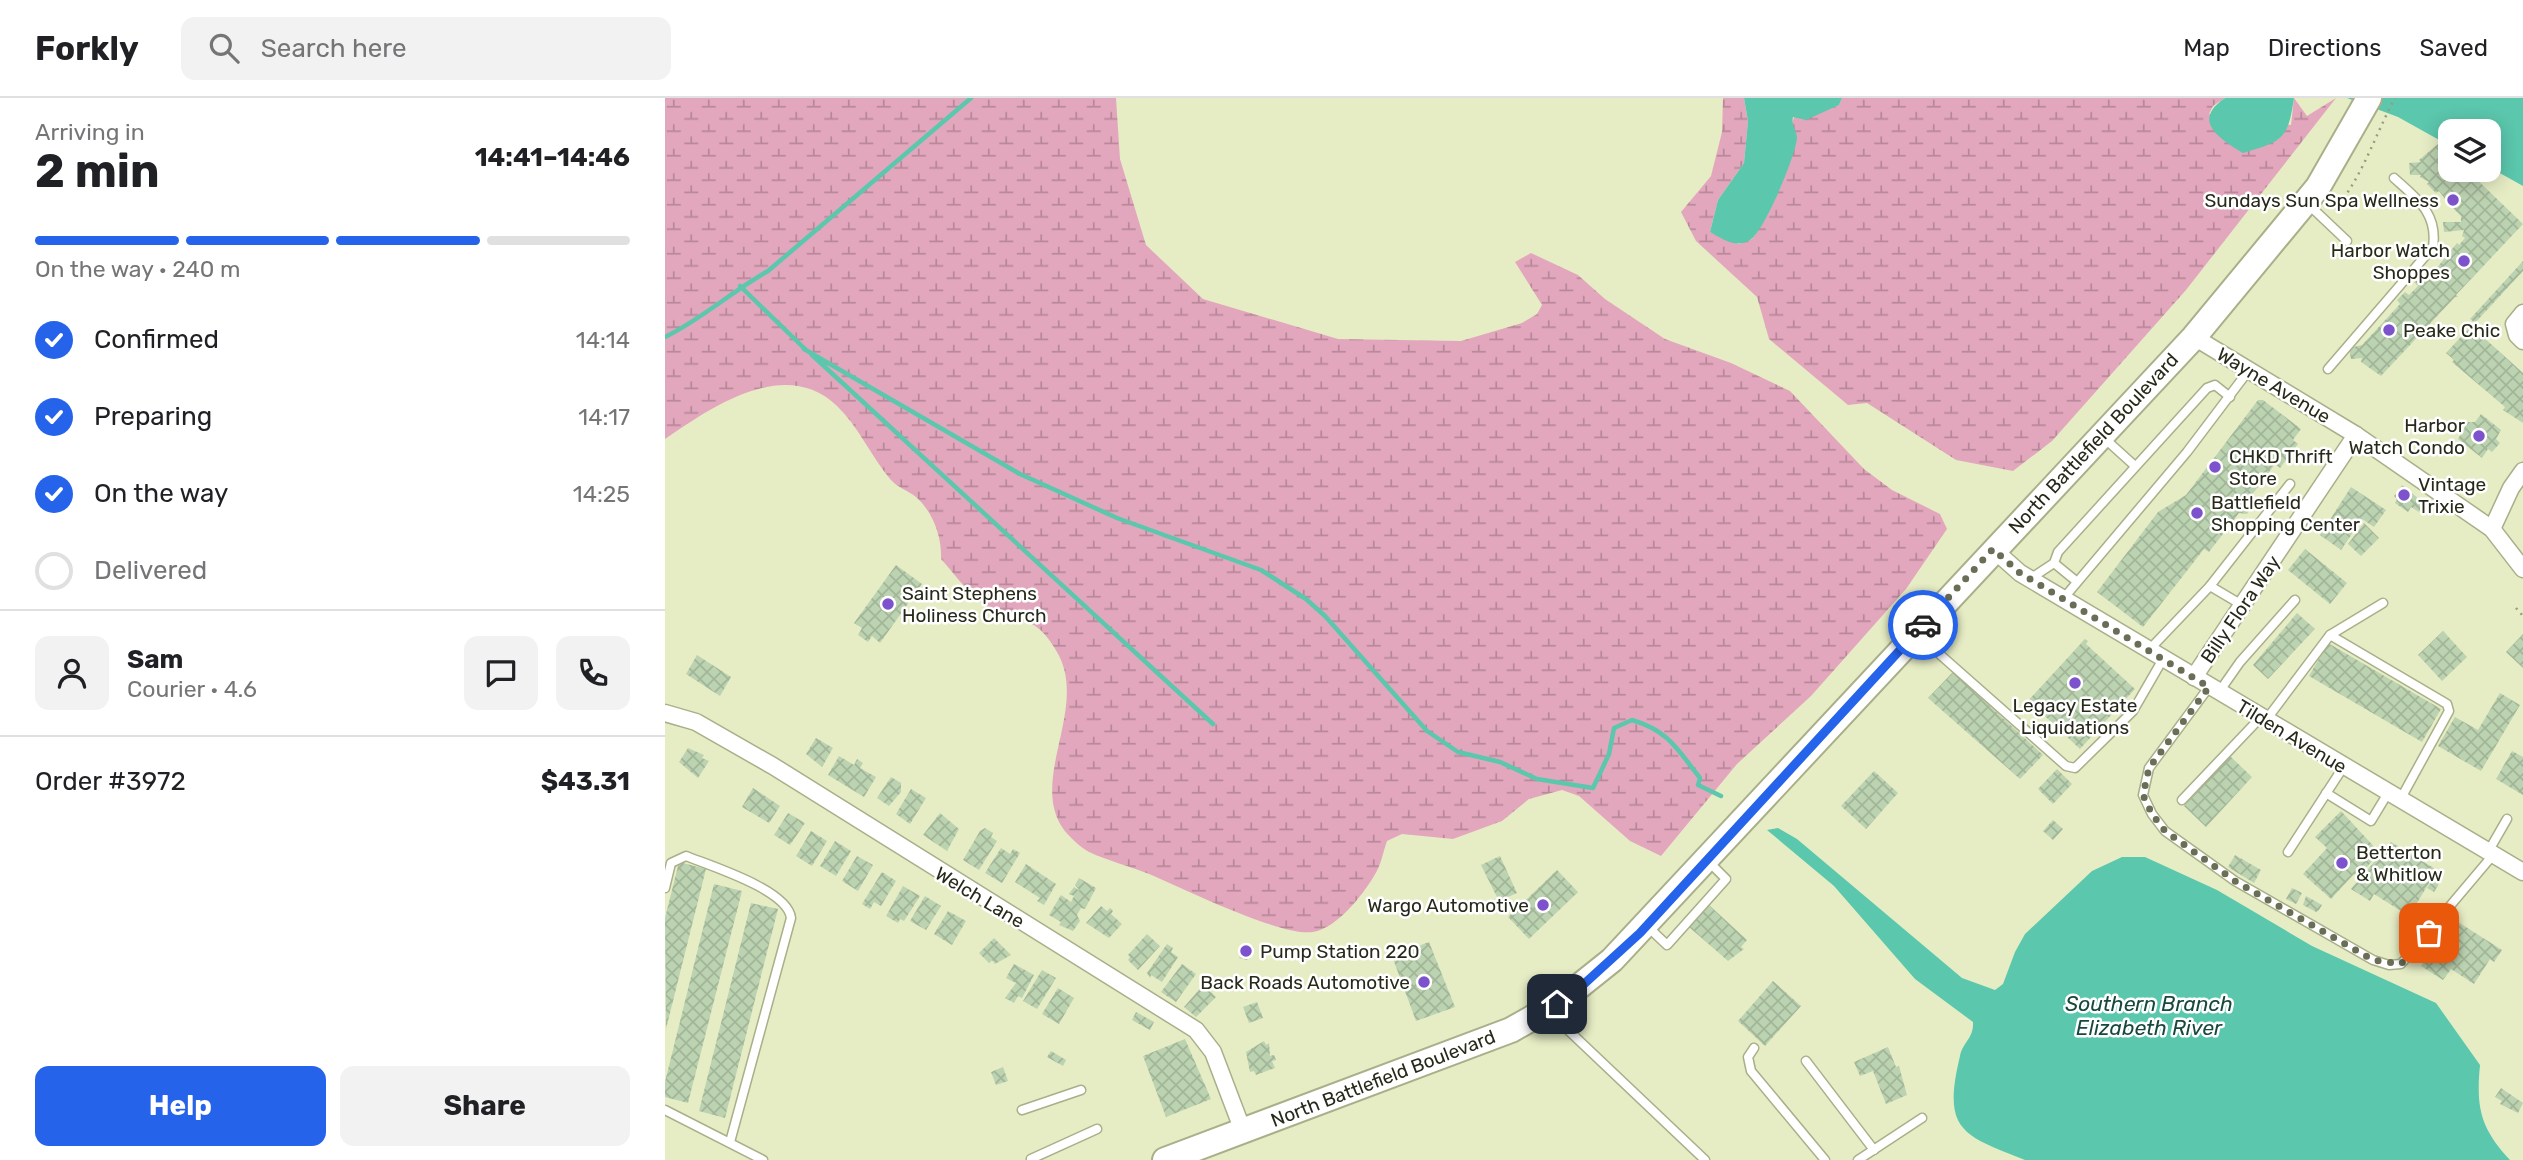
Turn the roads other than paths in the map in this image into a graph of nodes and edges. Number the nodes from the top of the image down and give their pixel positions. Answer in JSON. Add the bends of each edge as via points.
{"nodes":[{"id":1,"x":2377,"y":107,"type":"edge"},
{"id":2,"x":2394,"y":178,"type":"dead end"},
{"id":3,"x":2306,"y":202,"type":"junction"},
{"id":4,"x":2347,"y":241,"type":"dead end"},
{"id":5,"x":2523,"y":313,"type":"edge"},
{"id":6,"x":2194,"y":337,"type":"junction"},
{"id":7,"x":2523,"y":341,"type":"edge"},
{"id":8,"x":2328,"y":369,"type":"dead end"},
{"id":9,"x":2249,"y":370,"type":"junction"},
{"id":10,"x":2230,"y":397,"type":"junction"},
{"id":11,"x":2101,"y":435,"type":"junction"},
{"id":12,"x":2356,"y":435,"type":"junction"},
{"id":13,"x":2136,"y":467,"type":"junction"},
{"id":14,"x":2523,"y":471,"type":"edge"},
{"id":15,"x":2290,"y":484,"type":"dead end"},
{"id":16,"x":2492,"y":529,"type":"junction"},
{"id":17,"x":1993,"y":549,"type":"junction"},
{"id":18,"x":2054,"y":563,"type":"junction"},
{"id":19,"x":2523,"y":569,"type":"edge"},
{"id":20,"x":2030,"y":579,"type":"junction"},
{"id":21,"x":2076,"y":581,"type":"junction"},
{"id":22,"x":2210,"y":586,"type":"junction"},
{"id":23,"x":2063,"y":599,"type":"junction"},
{"id":24,"x":2295,"y":600,"type":"dead end"},
{"id":25,"x":2383,"y":603,"type":"dead end"},
{"id":26,"x":2242,"y":605,"type":"junction"},
{"id":27,"x":1915,"y":634,"type":"junction"},
{"id":28,"x":2329,"y":635,"type":"junction"},
{"id":29,"x":2156,"y":654,"type":"junction"},
{"id":30,"x":2194,"y":677,"type":"junction"},
{"id":31,"x":2214,"y":690,"type":"junction"},
{"id":32,"x":665,"y":713,"type":"edge"},
{"id":33,"x":2263,"y":719,"type":"junction"},
{"id":34,"x":2344,"y":766,"type":"junction"},
{"id":35,"x":2326,"y":793,"type":"junction"},
{"id":36,"x":2394,"y":796,"type":"junction"},
{"id":37,"x":2182,"y":800,"type":"dead end"},
{"id":38,"x":2507,"y":819,"type":"dead end"},
{"id":39,"x":2288,"y":852,"type":"dead end"},
{"id":40,"x":2491,"y":853,"type":"junction"},
{"id":41,"x":2523,"y":872,"type":"edge"},
{"id":42,"x":665,"y":888,"type":"edge"},
{"id":43,"x":1547,"y":1010,"type":"junction"},
{"id":44,"x":1754,"y":1048,"type":"dead end"},
{"id":45,"x":1806,"y":1061,"type":"dead end"},
{"id":46,"x":1081,"y":1090,"type":"dead end"},
{"id":47,"x":665,"y":1110,"type":"edge"},
{"id":48,"x":1022,"y":1110,"type":"dead end"},
{"id":49,"x":1922,"y":1118,"type":"dead end"},
{"id":50,"x":1097,"y":1129,"type":"dead end"},
{"id":51,"x":1243,"y":1131,"type":"junction"},
{"id":52,"x":730,"y":1142,"type":"junction"},
{"id":53,"x":1874,"y":1150,"type":"junction"},
{"id":54,"x":1031,"y":1159,"type":"edge"},
{"id":55,"x":763,"y":1160,"type":"edge"},
{"id":56,"x":1165,"y":1160,"type":"edge"},
{"id":57,"x":1706,"y":1160,"type":"edge"},
{"id":58,"x":1825,"y":1160,"type":"edge"},
{"id":59,"x":1858,"y":1160,"type":"edge"}],
"edges":[{"from":1,"to":3,"type":"main road","name":"North Battlefield Boulevard","via":[[2346,141]]},
{"from":2,"to":8,"type":"lane","via":[[2430,211],[2433,247]]},
{"from":3,"to":4,"type":"lane"},
{"from":3,"to":6,"type":"main road","name":"North Battlefield Boulevard"},
{"from":5,"to":7,"type":"street","via":[[2514,324]]},
{"from":6,"to":9,"type":"street","name":"Wayne Avenue"},
{"from":6,"to":11,"type":"main road","name":"North Battlefield Boulevard"},
{"from":9,"to":10,"type":"lane"},
{"from":9,"to":12,"type":"street","name":"Wayne Avenue"},
{"from":10,"to":13,"type":"lane","via":[[2215,386],[2207,388]]},
{"from":10,"to":21,"type":"lane"},
{"from":11,"to":13,"type":"lane"},
{"from":11,"to":17,"type":"main road","name":"North Battlefield Boulevard"},
{"from":12,"to":16,"type":"street","name":"Wayne Avenue"},
{"from":12,"to":26,"type":"street","name":"Billy Flora Way"},
{"from":13,"to":18,"type":"lane","via":[[2058,552]]},
{"from":14,"to":16,"type":"street"},
{"from":15,"to":22,"type":"lane"},
{"from":16,"to":19,"type":"street","name":"Wayne Avenue"},
{"from":17,"to":20,"type":"street","name":"Tilden Avenue"},
{"from":17,"to":27,"type":"main road","name":"North Battlefield Boulevard"},
{"from":18,"to":20,"type":"lane"},
{"from":18,"to":21,"type":"lane"},
{"from":20,"to":23,"type":"street","name":"Tilden Avenue"},
{"from":21,"to":23,"type":"lane"},
{"from":22,"to":26,"type":"lane"},
{"from":22,"to":29,"type":"lane"},
{"from":23,"to":29,"type":"street","name":"Tilden Avenue"},
{"from":24,"to":31,"type":"lane"},
{"from":25,"to":28,"type":"lane"},
{"from":26,"to":30,"type":"street","name":"Billy Flora Way"},
{"from":27,"to":29,"type":"lane","via":[[2066,766],[2075,768],[2133,711]]},
{"from":27,"to":43,"type":"main road","name":"North Battlefield Boulevard","via":[[1647,926],[1584,984]]},
{"from":28,"to":33,"type":"lane"},
{"from":28,"to":36,"type":"lane","via":[[2447,704],[2449,711]]},
{"from":29,"to":30,"type":"street","name":"Tilden Avenue"},
{"from":30,"to":31,"type":"street","name":"Tilden Avenue"},
{"from":31,"to":33,"type":"street","name":"Tilden Avenue"},
{"from":31,"to":40,"type":"lane","via":[[2149,768],[2143,795],[2165,831],[2235,881],[2373,960],[2401,964]]},
{"from":32,"to":51,"type":"street","name":"Welch Lane","via":[[696,722],[764,761],[1196,1030],[1213,1052]]},
{"from":33,"to":34,"type":"street","name":"Tilden Avenue"},
{"from":33,"to":37,"type":"lane"},
{"from":34,"to":35,"type":"lane"},
{"from":34,"to":36,"type":"street","name":"Tilden Avenue"},
{"from":35,"to":36,"type":"lane","via":[[2371,821]]},
{"from":35,"to":39,"type":"lane"},
{"from":36,"to":40,"type":"street","name":"Tilden Avenue"},
{"from":38,"to":40,"type":"lane"},
{"from":40,"to":41,"type":"street","name":"Tilden Avenue"},
{"from":42,"to":52,"type":"lane","via":[[671,863],[686,856],[777,895],[790,911]]},
{"from":43,"to":51,"type":"main road","name":"North Battlefield Boulevard","via":[[1511,1030]]},
{"from":43,"to":57,"type":"lane"},
{"from":44,"to":58,"type":"lane","via":[[1748,1057],[1751,1071]]},
{"from":45,"to":53,"type":"lane"},
{"from":46,"to":48,"type":"lane"},
{"from":47,"to":52,"type":"lane"},
{"from":49,"to":53,"type":"lane"},
{"from":50,"to":54,"type":"lane"},
{"from":51,"to":56,"type":"main road","name":"North Battlefield Boulevard"},
{"from":52,"to":55,"type":"lane"},
{"from":53,"to":59,"type":"lane"}]}
